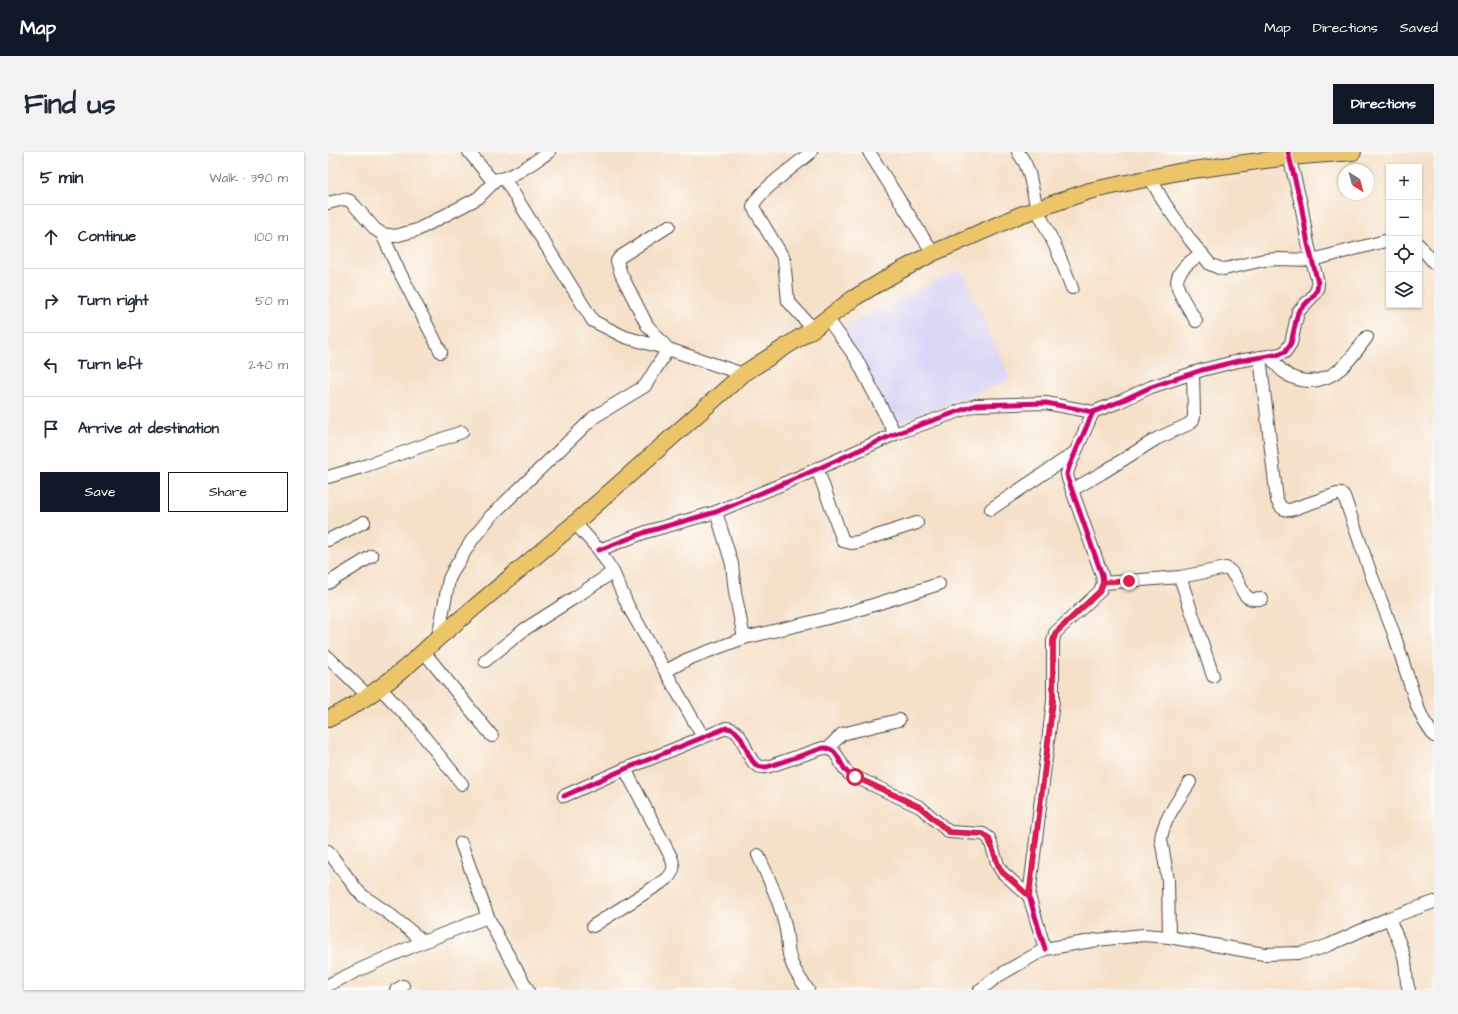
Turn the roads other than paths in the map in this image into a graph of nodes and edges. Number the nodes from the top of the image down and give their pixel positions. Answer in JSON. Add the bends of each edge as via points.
{"nodes":[{"id":1,"x":469,"y":152,"type":"edge"},
{"id":2,"x":549,"y":152,"type":"edge"},
{"id":3,"x":811,"y":152,"type":"edge"},
{"id":4,"x":869,"y":152,"type":"edge"},
{"id":5,"x":1018,"y":152,"type":"edge"},
{"id":6,"x":1353,"y":152,"type":"edge"},
{"id":7,"x":1288,"y":154,"type":"edge"},
{"id":8,"x":1150,"y":178,"type":"junction"},
{"id":9,"x":500,"y":179,"type":"junction"},
{"id":10,"x":328,"y":203,"type":"edge"},
{"id":11,"x":1037,"y":209,"type":"junction"},
{"id":12,"x":669,"y":226,"type":"dead end"},
{"id":13,"x":382,"y":234,"type":"junction"},
{"id":14,"x":1386,"y":241,"type":"edge"},
{"id":15,"x":1422,"y":249,"type":"edge"},
{"id":16,"x":933,"y":253,"type":"junction"},
{"id":17,"x":1202,"y":254,"type":"junction"},
{"id":18,"x":1312,"y":260,"type":"junction"},
{"id":19,"x":1434,"y":263,"type":"edge"},
{"id":20,"x":1072,"y":288,"type":"dead end"},
{"id":21,"x":827,"y":318,"type":"junction"},
{"id":22,"x":1196,"y":322,"type":"dead end"},
{"id":23,"x":813,"y":329,"type":"junction"},
{"id":24,"x":1367,"y":337,"type":"dead end"},
{"id":25,"x":668,"y":349,"type":"junction"},
{"id":26,"x":441,"y":352,"type":"dead end"},
{"id":27,"x":1265,"y":356,"type":"junction"},
{"id":28,"x":1193,"y":373,"type":"junction"},
{"id":29,"x":743,"y":374,"type":"junction"},
{"id":30,"x":1093,"y":412,"type":"junction"},
{"id":31,"x":462,"y":432,"type":"dead end"},
{"id":32,"x":895,"y":434,"type":"junction"},
{"id":33,"x":1076,"y":452,"type":"junction"},
{"id":34,"x":818,"y":468,"type":"junction"},
{"id":35,"x":328,"y":477,"type":"edge"},
{"id":36,"x":1072,"y":490,"type":"junction"},
{"id":37,"x":991,"y":509,"type":"dead end"},
{"id":38,"x":716,"y":512,"type":"junction"},
{"id":39,"x":364,"y":522,"type":"dead end"},
{"id":40,"x":576,"y":523,"type":"junction"},
{"id":41,"x":917,"y":523,"type":"dead end"},
{"id":42,"x":328,"y":540,"type":"edge"},
{"id":43,"x":599,"y":550,"type":"junction"},
{"id":44,"x":372,"y":556,"type":"dead end"},
{"id":45,"x":613,"y":572,"type":"junction"},
{"id":46,"x":1180,"y":576,"type":"junction"},
{"id":47,"x":1103,"y":582,"type":"junction"},
{"id":48,"x":328,"y":583,"type":"edge"},
{"id":49,"x":940,"y":584,"type":"dead end"},
{"id":50,"x":1262,"y":599,"type":"dead end"},
{"id":51,"x":438,"y":638,"type":"junction"},
{"id":52,"x":744,"y":638,"type":"junction"},
{"id":53,"x":424,"y":652,"type":"junction"},
{"id":54,"x":328,"y":657,"type":"edge"},
{"id":55,"x":485,"y":661,"type":"dead end"},
{"id":56,"x":666,"y":671,"type":"junction"},
{"id":57,"x":1212,"y":676,"type":"dead end"},
{"id":58,"x":374,"y":692,"type":"junction"},
{"id":59,"x":346,"y":711,"type":"junction"},
{"id":60,"x":328,"y":719,"type":"edge"},
{"id":61,"x":899,"y":720,"type":"dead end"},
{"id":62,"x":328,"y":727,"type":"edge"},
{"id":63,"x":492,"y":736,"type":"dead end"},
{"id":64,"x":1434,"y":736,"type":"edge"},
{"id":65,"x":703,"y":737,"type":"junction"},
{"id":66,"x":829,"y":747,"type":"junction"},
{"id":67,"x":625,"y":769,"type":"junction"},
{"id":68,"x":1190,"y":782,"type":"dead end"},
{"id":69,"x":462,"y":784,"type":"dead end"},
{"id":70,"x":564,"y":796,"type":"dead end"},
{"id":71,"x":461,"y":843,"type":"dead end"},
{"id":72,"x":328,"y":851,"type":"edge"},
{"id":73,"x":758,"y":855,"type":"dead end"},
{"id":74,"x":1029,"y":896,"type":"junction"},
{"id":75,"x":1434,"y":902,"type":"edge"},
{"id":76,"x":488,"y":917,"type":"junction"},
{"id":77,"x":1389,"y":918,"type":"junction"},
{"id":78,"x":593,"y":926,"type":"dead end"},
{"id":79,"x":1169,"y":937,"type":"junction"},
{"id":80,"x":423,"y":941,"type":"junction"},
{"id":81,"x":1046,"y":949,"type":"junction"},
{"id":82,"x":328,"y":985,"type":"edge"},
{"id":83,"x":528,"y":990,"type":"edge"},
{"id":84,"x":808,"y":990,"type":"edge"},
{"id":85,"x":980,"y":990,"type":"edge"},
{"id":86,"x":1409,"y":990,"type":"edge"}],
"edges":[{"from":1,"to":9,"type":"street","via":[[491,179]]},
{"from":2,"to":9,"type":"street","via":[[519,171]]},
{"from":3,"to":23,"type":"street","via":[[757,198],[753,207],[784,259],[788,301]]},
{"from":4,"to":16,"type":"street"},
{"from":5,"to":11,"type":"street","via":[[1029,173]]},
{"from":6,"to":7,"type":"main road"},
{"from":7,"to":8,"type":"main road"},
{"from":7,"to":18,"type":"street"},
{"from":8,"to":11,"type":"main road","via":[[1089,191]]},
{"from":8,"to":17,"type":"street","via":[[1165,204]]},
{"from":9,"to":13,"type":"street","via":[[478,198],[417,230],[394,236]]},
{"from":9,"to":25,"type":"street","via":[[593,321],[625,337]]},
{"from":10,"to":13,"type":"street","via":[[344,199],[350,201],[374,229]]},
{"from":11,"to":16,"type":"main road"},
{"from":11,"to":20,"type":"street"},
{"from":12,"to":25,"type":"street","via":[[617,261],[647,325]]},
{"from":13,"to":26,"type":"street"},
{"from":14,"to":18,"type":"street"},
{"from":15,"to":19,"type":"street"},
{"from":16,"to":21,"type":"main road","via":[[854,298]]},
{"from":17,"to":18,"type":"street","via":[[1210,264],[1224,269],[1278,258]]},
{"from":17,"to":22,"type":"street","via":[[1187,263],[1176,281],[1177,288]]},
{"from":18,"to":27,"type":"street","via":[[1318,283],[1317,290],[1298,312],[1291,343],[1285,352]]},
{"from":21,"to":23,"type":"main road"},
{"from":21,"to":32,"type":"street","via":[[856,358]]},
{"from":23,"to":29,"type":"main road"},
{"from":24,"to":27,"type":"street","via":[[1341,369],[1329,377],[1317,380],[1295,379]]},
{"from":25,"to":29,"type":"street"},
{"from":25,"to":51,"type":"street","via":[[645,386],[594,416],[491,516],[472,540],[449,579]]},
{"from":27,"to":28,"type":"street"},
{"from":27,"to":64,"type":"street","via":[[1277,500],[1282,508],[1290,510],[1337,494],[1344,496],[1417,706]]},
{"from":28,"to":30,"type":"street","via":[[1151,387]]},
{"from":28,"to":36,"type":"street","via":[[1194,416],[1189,424],[1143,446]]},
{"from":29,"to":40,"type":"main road"},
{"from":30,"to":32,"type":"street","via":[[1046,403],[976,406]]},
{"from":30,"to":33,"type":"street"},
{"from":31,"to":35,"type":"street"},
{"from":32,"to":34,"type":"street"},
{"from":33,"to":36,"type":"street","via":[[1067,474]]},
{"from":33,"to":37,"type":"street"},
{"from":34,"to":38,"type":"street"},
{"from":34,"to":41,"type":"street","via":[[842,541],[858,542]]},
{"from":36,"to":47,"type":"street"},
{"from":38,"to":43,"type":"street","via":[[646,532]]},
{"from":38,"to":52,"type":"street","via":[[732,564]]},
{"from":39,"to":42,"type":"street"},
{"from":40,"to":43,"type":"street"},
{"from":40,"to":51,"type":"main road"},
{"from":43,"to":45,"type":"street"},
{"from":44,"to":48,"type":"street"},
{"from":45,"to":55,"type":"street","via":[[524,629]]},
{"from":45,"to":56,"type":"street","via":[[628,606]]},
{"from":46,"to":47,"type":"street"},
{"from":46,"to":50,"type":"street","via":[[1226,568],[1236,576],[1245,595],[1251,599]]},
{"from":46,"to":57,"type":"street"},
{"from":47,"to":74,"type":"street","via":[[1100,591],[1056,633],[1053,641],[1052,708]]},
{"from":49,"to":52,"type":"street","via":[[845,614]]},
{"from":51,"to":53,"type":"main road"},
{"from":52,"to":56,"type":"street","via":[[688,659]]},
{"from":53,"to":58,"type":"main road"},
{"from":53,"to":63,"type":"street"},
{"from":54,"to":58,"type":"street"},
{"from":56,"to":65,"type":"street"},
{"from":58,"to":59,"type":"main road"},
{"from":58,"to":69,"type":"street","via":[[414,724]]},
{"from":59,"to":60,"type":"main road"},
{"from":59,"to":62,"type":"street"},
{"from":61,"to":66,"type":"street","via":[[842,734]]},
{"from":65,"to":66,"type":"street","via":[[732,728],[739,735],[752,762],[762,768]]},
{"from":65,"to":67,"type":"street"},
{"from":66,"to":74,"type":"street","via":[[833,749],[849,774],[920,807],[949,832],[983,834],[988,838],[1002,872]]},
{"from":67,"to":70,"type":"street"},
{"from":67,"to":78,"type":"street","via":[[671,857],[673,873]]},
{"from":68,"to":79,"type":"street","via":[[1165,823],[1161,839],[1168,880]]},
{"from":71,"to":76,"type":"street"},
{"from":72,"to":80,"type":"street","via":[[363,896]]},
{"from":73,"to":84,"type":"street","via":[[782,914],[790,957]]},
{"from":74,"to":81,"type":"street"},
{"from":75,"to":77,"type":"street"},
{"from":76,"to":80,"type":"street"},
{"from":76,"to":83,"type":"street"},
{"from":77,"to":79,"type":"street","via":[[1329,945],[1300,953],[1264,954]]},
{"from":77,"to":86,"type":"street","via":[[1404,955]]},
{"from":79,"to":81,"type":"street","via":[[1143,935]]},
{"from":80,"to":82,"type":"street"},
{"from":81,"to":85,"type":"street","via":[[998,976]]}]}
